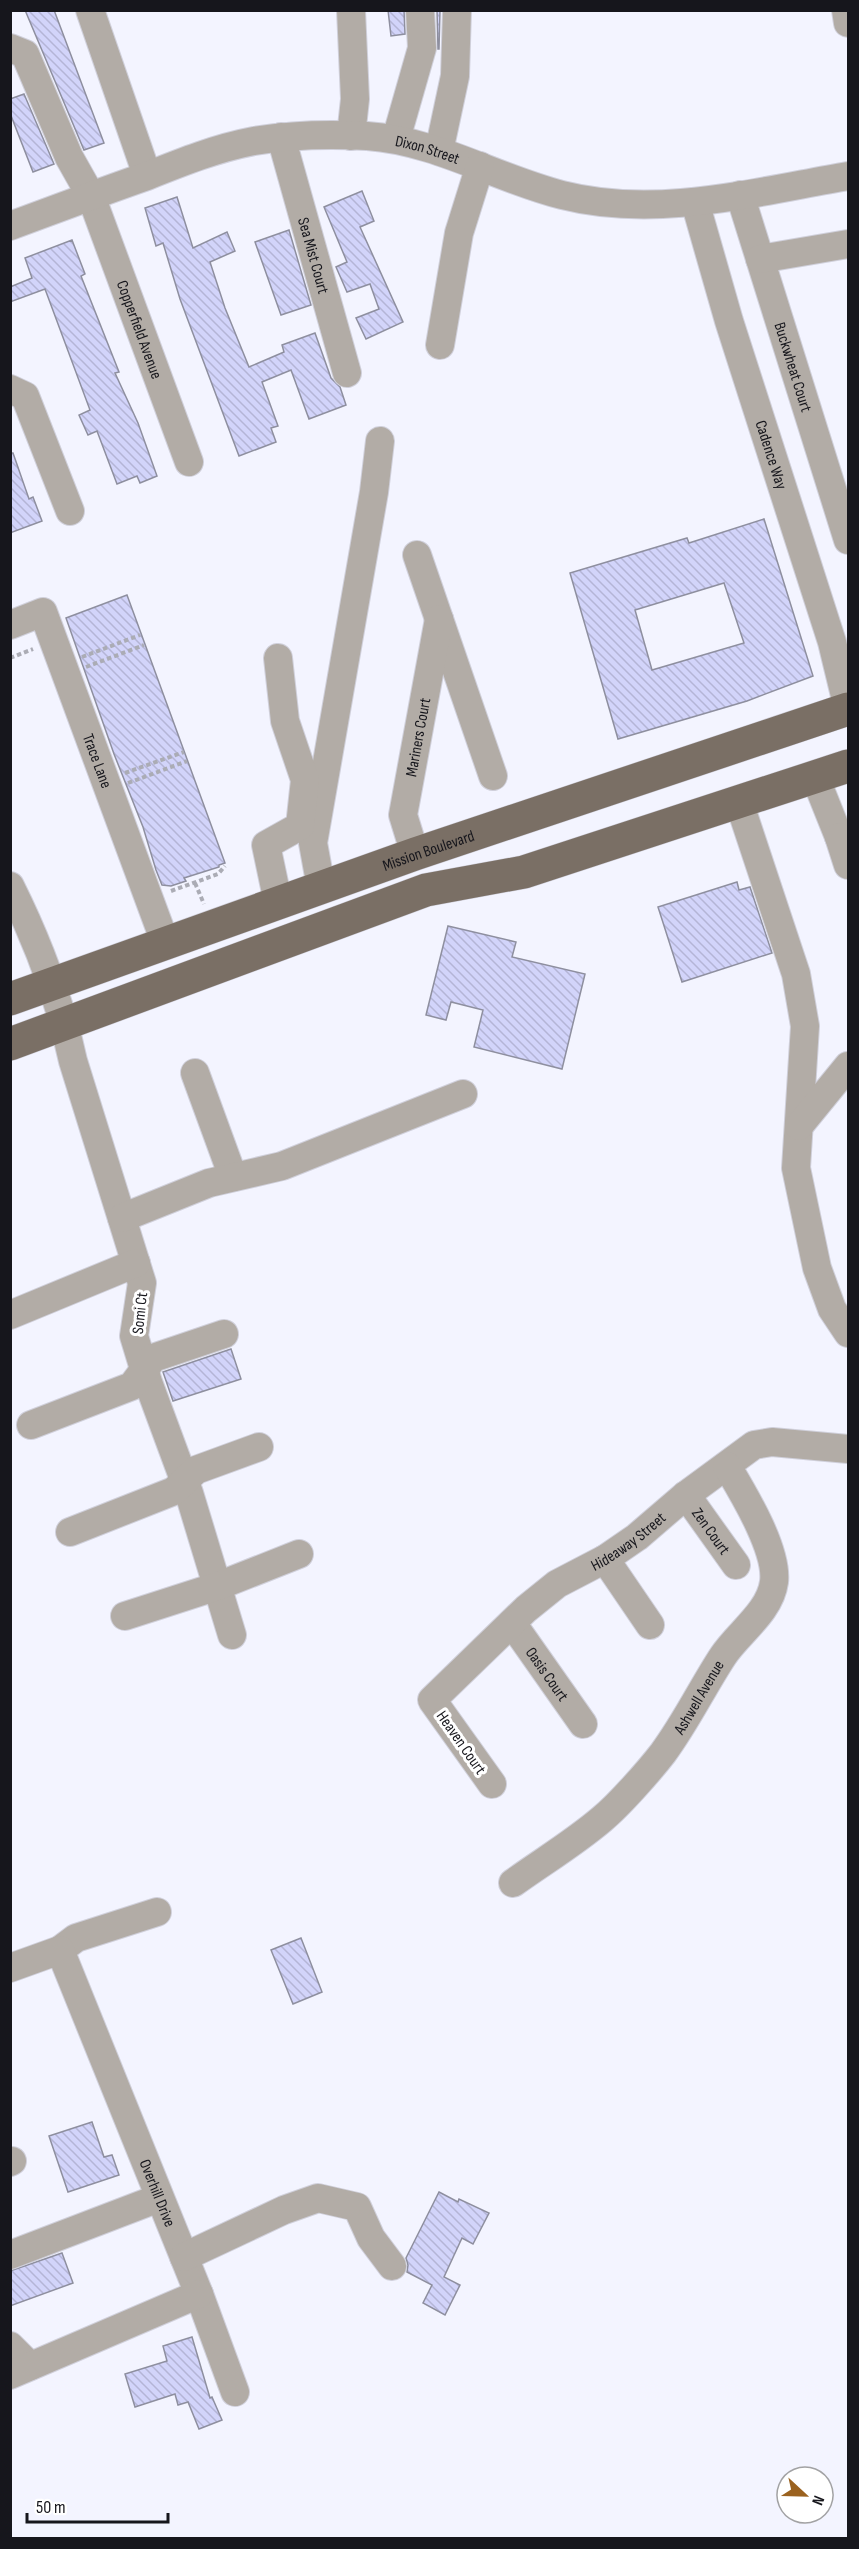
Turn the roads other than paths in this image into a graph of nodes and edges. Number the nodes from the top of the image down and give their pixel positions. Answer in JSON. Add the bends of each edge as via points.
{"nodes":[{"id":1,"x":90,"y":10,"type":"edge"},
{"id":2,"x":351,"y":10,"type":"edge"},
{"id":3,"x":420,"y":10,"type":"edge"},
{"id":4,"x":457,"y":10,"type":"edge"},
{"id":5,"x":846,"y":10,"type":"edge"},
{"id":6,"x":849,"y":22,"type":"edge"},
{"id":7,"x":10,"y":48,"type":"edge"},
{"id":8,"x":351,"y":136,"type":"junction"},
{"id":9,"x":281,"y":137,"type":"junction"},
{"id":10,"x":396,"y":139,"type":"junction"},
{"id":11,"x":439,"y":151,"type":"junction"},
{"id":12,"x":480,"y":166,"type":"junction"},
{"id":13,"x":147,"y":175,"type":"junction"},
{"id":14,"x":849,"y":176,"type":"edge"},
{"id":15,"x":740,"y":195,"type":"junction"},
{"id":16,"x":91,"y":196,"type":"junction"},
{"id":17,"x":695,"y":202,"type":"junction"},
{"id":18,"x":10,"y":226,"type":"edge"},
{"id":19,"x":849,"y":244,"type":"edge"},
{"id":20,"x":760,"y":259,"type":"junction"},
{"id":21,"x":440,"y":345,"type":"dead end"},
{"id":22,"x":347,"y":373,"type":"dead end"},
{"id":23,"x":10,"y":389,"type":"edge"},
{"id":24,"x":380,"y":441,"type":"dead end"},
{"id":25,"x":189,"y":462,"type":"dead end"},
{"id":26,"x":70,"y":511,"type":"dead end"},
{"id":27,"x":849,"y":540,"type":"edge"},
{"id":28,"x":417,"y":555,"type":"dead end"},
{"id":29,"x":439,"y":619,"type":"junction"},
{"id":30,"x":10,"y":625,"type":"edge"},
{"id":31,"x":278,"y":658,"type":"dead end"},
{"id":32,"x":849,"y":709,"type":"edge"},
{"id":33,"x":849,"y":766,"type":"edge"},
{"id":34,"x":493,"y":776,"type":"dead end"},
{"id":35,"x":815,"y":777,"type":"junction"},
{"id":36,"x":739,"y":802,"type":"junction"},
{"id":37,"x":844,"y":836,"type":"edge"},
{"id":38,"x":415,"y":854,"type":"junction"},
{"id":39,"x":849,"y":865,"type":"edge"},
{"id":40,"x":321,"y":887,"type":"junction"},
{"id":41,"x":11,"y":889,"type":"edge"},
{"id":42,"x":278,"y":902,"type":"junction"},
{"id":43,"x":165,"y":942,"type":"junction"},
{"id":44,"x":52,"y":983,"type":"junction"},
{"id":45,"x":10,"y":999,"type":"edge"},
{"id":46,"x":65,"y":1024,"type":"junction"},
{"id":47,"x":10,"y":1044,"type":"edge"},
{"id":48,"x":849,"y":1066,"type":"edge"},
{"id":49,"x":195,"y":1073,"type":"dead end"},
{"id":50,"x":463,"y":1094,"type":"dead end"},
{"id":51,"x":799,"y":1126,"type":"junction"},
{"id":52,"x":233,"y":1177,"type":"junction"},
{"id":53,"x":122,"y":1218,"type":"junction"},
{"id":54,"x":136,"y":1263,"type":"junction"},
{"id":55,"x":10,"y":1315,"type":"edge"},
{"id":56,"x":849,"y":1333,"type":"edge"},
{"id":57,"x":224,"y":1334,"type":"dead end"},
{"id":58,"x":144,"y":1371,"type":"junction"},
{"id":59,"x":31,"y":1425,"type":"dead end"},
{"id":60,"x":260,"y":1447,"type":"dead end"},
{"id":61,"x":849,"y":1449,"type":"edge"},
{"id":62,"x":727,"y":1466,"type":"junction"},
{"id":63,"x":185,"y":1483,"type":"junction"},
{"id":64,"x":686,"y":1495,"type":"junction"},
{"id":65,"x":70,"y":1532,"type":"dead end"},
{"id":66,"x":299,"y":1554,"type":"dead end"},
{"id":67,"x":605,"y":1559,"type":"junction"},
{"id":68,"x":736,"y":1564,"type":"dead end"},
{"id":69,"x":218,"y":1586,"type":"junction"},
{"id":70,"x":125,"y":1617,"type":"dead end"},
{"id":71,"x":512,"y":1623,"type":"junction"},
{"id":72,"x":650,"y":1625,"type":"dead end"},
{"id":73,"x":232,"y":1635,"type":"dead end"},
{"id":74,"x":432,"y":1700,"type":"joint"},
{"id":75,"x":584,"y":1724,"type":"dead end"},
{"id":76,"x":492,"y":1784,"type":"dead end"},
{"id":77,"x":513,"y":1883,"type":"dead end"},
{"id":78,"x":157,"y":1912,"type":"dead end"},
{"id":79,"x":60,"y":1950,"type":"junction"},
{"id":80,"x":10,"y":1968,"type":"edge"},
{"id":81,"x":159,"y":2198,"type":"junction"},
{"id":82,"x":10,"y":2255,"type":"edge"},
{"id":83,"x":184,"y":2257,"type":"junction"},
{"id":84,"x":392,"y":2265,"type":"dead end"},
{"id":85,"x":199,"y":2294,"type":"junction"},
{"id":86,"x":17,"y":2362,"type":"edge"},
{"id":87,"x":235,"y":2392,"type":"dead end"}],
"edges":[{"from":1,"to":13,"type":"street"},
{"from":2,"to":8,"type":"street","via":[[355,99]]},
{"from":3,"to":10,"type":"street","via":[[422,48]]},
{"from":4,"to":11,"type":"street","via":[[455,76]]},
{"from":5,"to":6,"type":"street"},
{"from":7,"to":16,"type":"street","name":"Copperfield Avenue","via":[[25,54],[69,157]]},
{"from":8,"to":9,"type":"street","name":"Dixon Street"},
{"from":8,"to":10,"type":"street","name":"Dixon Street"},
{"from":9,"to":13,"type":"street","name":"Dixon Street","via":[[224,148]]},
{"from":9,"to":22,"type":"street","name":"Sea Mist Court"},
{"from":10,"to":11,"type":"street","name":"Dixon Street"},
{"from":11,"to":12,"type":"street","name":"Dixon Street"},
{"from":12,"to":17,"type":"street","name":"Dixon Street","via":[[582,200],[621,204]]},
{"from":12,"to":21,"type":"street","via":[[459,233]]},
{"from":13,"to":16,"type":"street","name":"Dixon Street"},
{"from":14,"to":15,"type":"street","name":"Dixon Street"},
{"from":15,"to":17,"type":"street","name":"Dixon Street"},
{"from":15,"to":20,"type":"street","name":"Buckwheat Court"},
{"from":16,"to":18,"type":"street","name":"Dixon Street"},
{"from":16,"to":25,"type":"street","name":"Copperfield Avenue"},
{"from":17,"to":32,"type":"street","name":"Cadence Way","via":[[832,642]]},
{"from":19,"to":20,"type":"street"},
{"from":20,"to":27,"type":"street","name":"Buckwheat Court"},
{"from":23,"to":26,"type":"street","via":[[25,396]]},
{"from":24,"to":40,"type":"street","via":[[313,843]]},
{"from":28,"to":29,"type":"street","name":"Mariners Court"},
{"from":29,"to":34,"type":"street","name":"Mariners Court"},
{"from":29,"to":38,"type":"street","name":"Mariners Court","via":[[403,815]]},
{"from":30,"to":43,"type":"street","name":"Trace Lane","via":[[43,612]]},
{"from":31,"to":42,"type":"street","via":[[285,721],[305,780],[300,826],[266,845]]},
{"from":32,"to":38,"type":"main road","name":"Mission Boulevard"},
{"from":33,"to":35,"type":"main road"},
{"from":35,"to":36,"type":"main road"},
{"from":35,"to":37,"type":"street"},
{"from":36,"to":46,"type":"main road","via":[[524,872],[426,890]]},
{"from":36,"to":51,"type":"street","via":[[796,974],[805,1026]]},
{"from":37,"to":39,"type":"street"},
{"from":38,"to":40,"type":"main road","name":"Mission Boulevard"},
{"from":40,"to":42,"type":"main road","name":"Mission Boulevard"},
{"from":41,"to":44,"type":"street","name":"Somi Ct"},
{"from":42,"to":43,"type":"main road","name":"Mission Boulevard"},
{"from":43,"to":44,"type":"main road","name":"Mission Boulevard"},
{"from":44,"to":45,"type":"main road","name":"Mission Boulevard"},
{"from":44,"to":46,"type":"street","name":"Somi Ct"},
{"from":46,"to":47,"type":"main road"},
{"from":46,"to":53,"type":"street","name":"Somi Ct"},
{"from":48,"to":51,"type":"street"},
{"from":49,"to":52,"type":"street"},
{"from":50,"to":52,"type":"street","via":[[282,1166]]},
{"from":51,"to":56,"type":"street","via":[[796,1168],[818,1268],[832,1310]]},
{"from":52,"to":53,"type":"street"},
{"from":53,"to":54,"type":"street","name":"Somi Ct"},
{"from":54,"to":55,"type":"street"},
{"from":54,"to":58,"type":"street","name":"Somi Ct","via":[[142,1283],[134,1336]]},
{"from":57,"to":58,"type":"street","via":[[153,1358]]},
{"from":58,"to":59,"type":"street","via":[[132,1386]]},
{"from":58,"to":63,"type":"street","name":"Somi Ct"},
{"from":60,"to":63,"type":"street","via":[[196,1470]]},
{"from":61,"to":62,"type":"street","name":"Hideaway Street","via":[[772,1442],[754,1445]]},
{"from":62,"to":64,"type":"street","name":"Hideaway Street"},
{"from":62,"to":77,"type":"street","name":"Ashwell Avenue","via":[[750,1505],[774,1567],[770,1596],[723,1656],[662,1754],[603,1819]]},
{"from":63,"to":65,"type":"street","via":[[174,1491]]},
{"from":63,"to":69,"type":"street","name":"Somi Ct"},
{"from":64,"to":67,"type":"street","name":"Hideaway Street"},
{"from":64,"to":68,"type":"street","name":"Zen Court"},
{"from":66,"to":69,"type":"street"},
{"from":67,"to":71,"type":"street","name":"Hideaway Street","via":[[557,1584]]},
{"from":67,"to":72,"type":"street"},
{"from":69,"to":70,"type":"street"},
{"from":69,"to":73,"type":"street","name":"Somi Ct"},
{"from":71,"to":74,"type":"street","name":"Hideaway Street"},
{"from":71,"to":75,"type":"street","name":"Oasis Court"},
{"from":74,"to":76,"type":"street","name":"Heaven Court"},
{"from":78,"to":79,"type":"street","via":[[76,1938]]},
{"from":79,"to":80,"type":"street"},
{"from":79,"to":81,"type":"street","name":"Overhill Drive"},
{"from":81,"to":82,"type":"street"},
{"from":81,"to":83,"type":"street","name":"Overhill Drive"},
{"from":83,"to":84,"type":"street","via":[[318,2198],[357,2207],[371,2238]]},
{"from":83,"to":85,"type":"street","name":"Overhill Drive"},
{"from":85,"to":86,"type":"street"},
{"from":85,"to":87,"type":"street","name":"Overhill Drive"}]}
